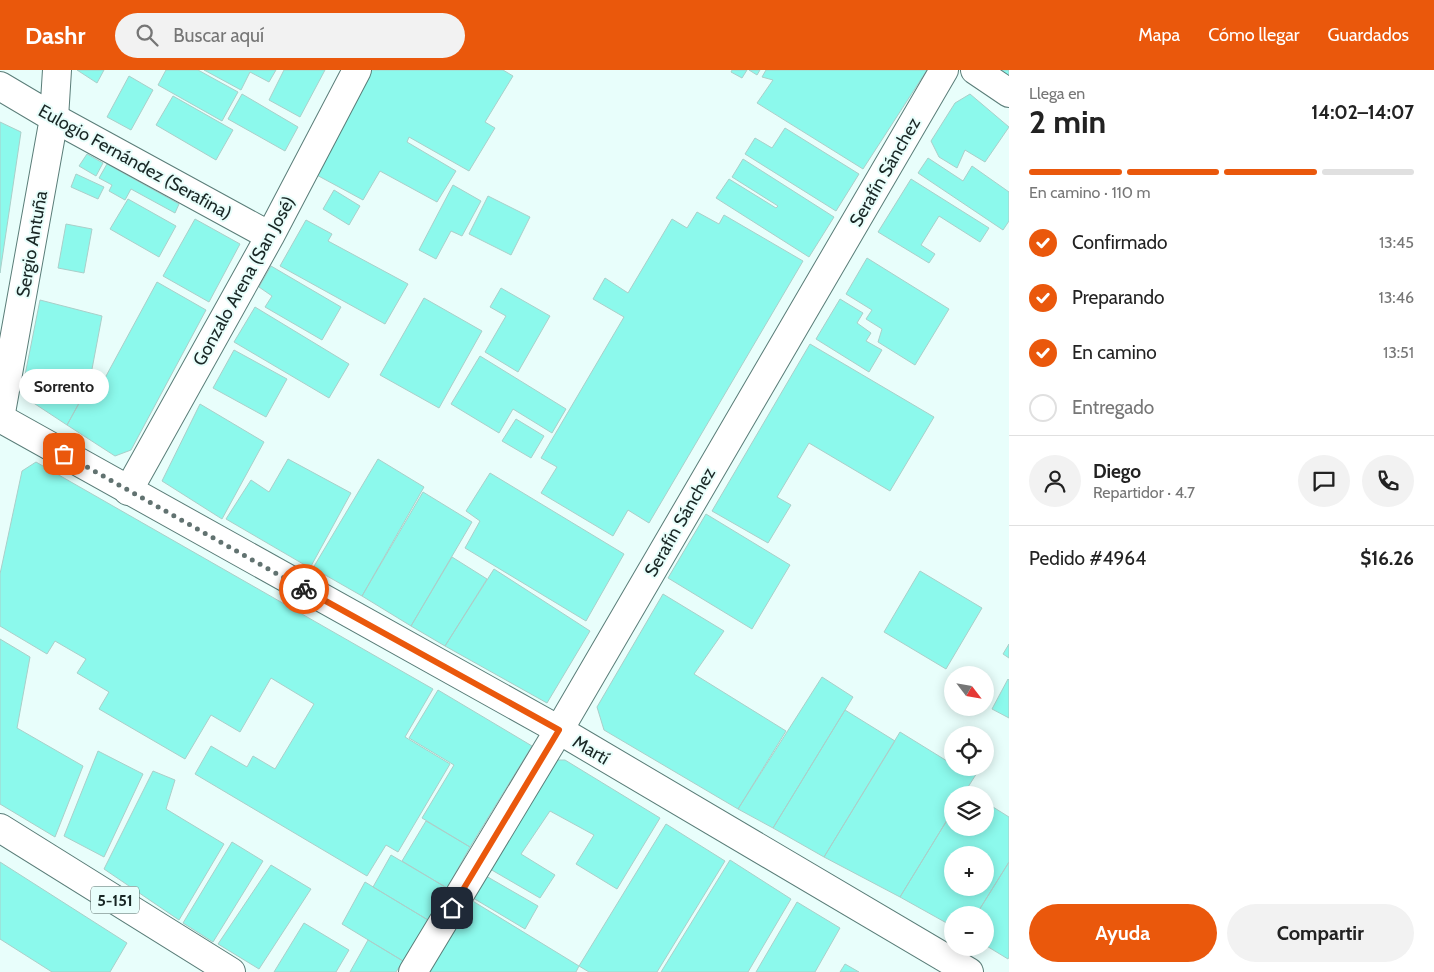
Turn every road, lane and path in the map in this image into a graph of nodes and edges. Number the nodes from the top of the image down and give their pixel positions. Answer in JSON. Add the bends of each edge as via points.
{"nodes":[{"id":1,"x":57,"y":70,"type":"edge"},
{"id":2,"x":357,"y":70,"type":"edge"},
{"id":3,"x":944,"y":70,"type":"edge"},
{"id":4,"x":975,"y":70,"type":"edge"},
{"id":5,"x":0,"y":86,"type":"edge"},
{"id":6,"x":1009,"y":93,"type":"edge"},
{"id":7,"x":54,"y":118,"type":"junction"},
{"id":8,"x":270,"y":236,"type":"junction"},
{"id":9,"x":0,"y":418,"type":"edge"},
{"id":10,"x":128,"y":491,"type":"junction"},
{"id":11,"x":559,"y":730,"type":"junction"},
{"id":12,"x":0,"y":828,"type":"edge"},
{"id":13,"x":231,"y":972,"type":"edge"},
{"id":14,"x":413,"y":972,"type":"edge"},
{"id":15,"x":969,"y":972,"type":"edge"}],
"edges":[{"from":1,"to":7,"type":"street","name":"Sergio Antuña"},
{"from":2,"to":8,"type":"street","name":"Gonzalo Arena (San José)"},
{"from":3,"to":11,"type":"street","name":"Serafín Sánchez"},
{"from":4,"to":6,"type":"street"},
{"from":5,"to":7,"type":"street","name":"Eulogio Fernández (Serafina)"},
{"from":7,"to":8,"type":"street","name":"Eulogio Fernández (Serafina)"},
{"from":7,"to":9,"type":"street","name":"Sergio Antuña"},
{"from":8,"to":10,"type":"street","name":"Gonzalo Arena (San José)"},
{"from":9,"to":10,"type":"street","name":"Martí"},
{"from":10,"to":11,"type":"street","name":"Martí"},
{"from":11,"to":14,"type":"street","name":"Serafín Sánchez"},
{"from":11,"to":15,"type":"street","name":"Martí"},
{"from":12,"to":13,"type":"street","number":"5-151"}]}
